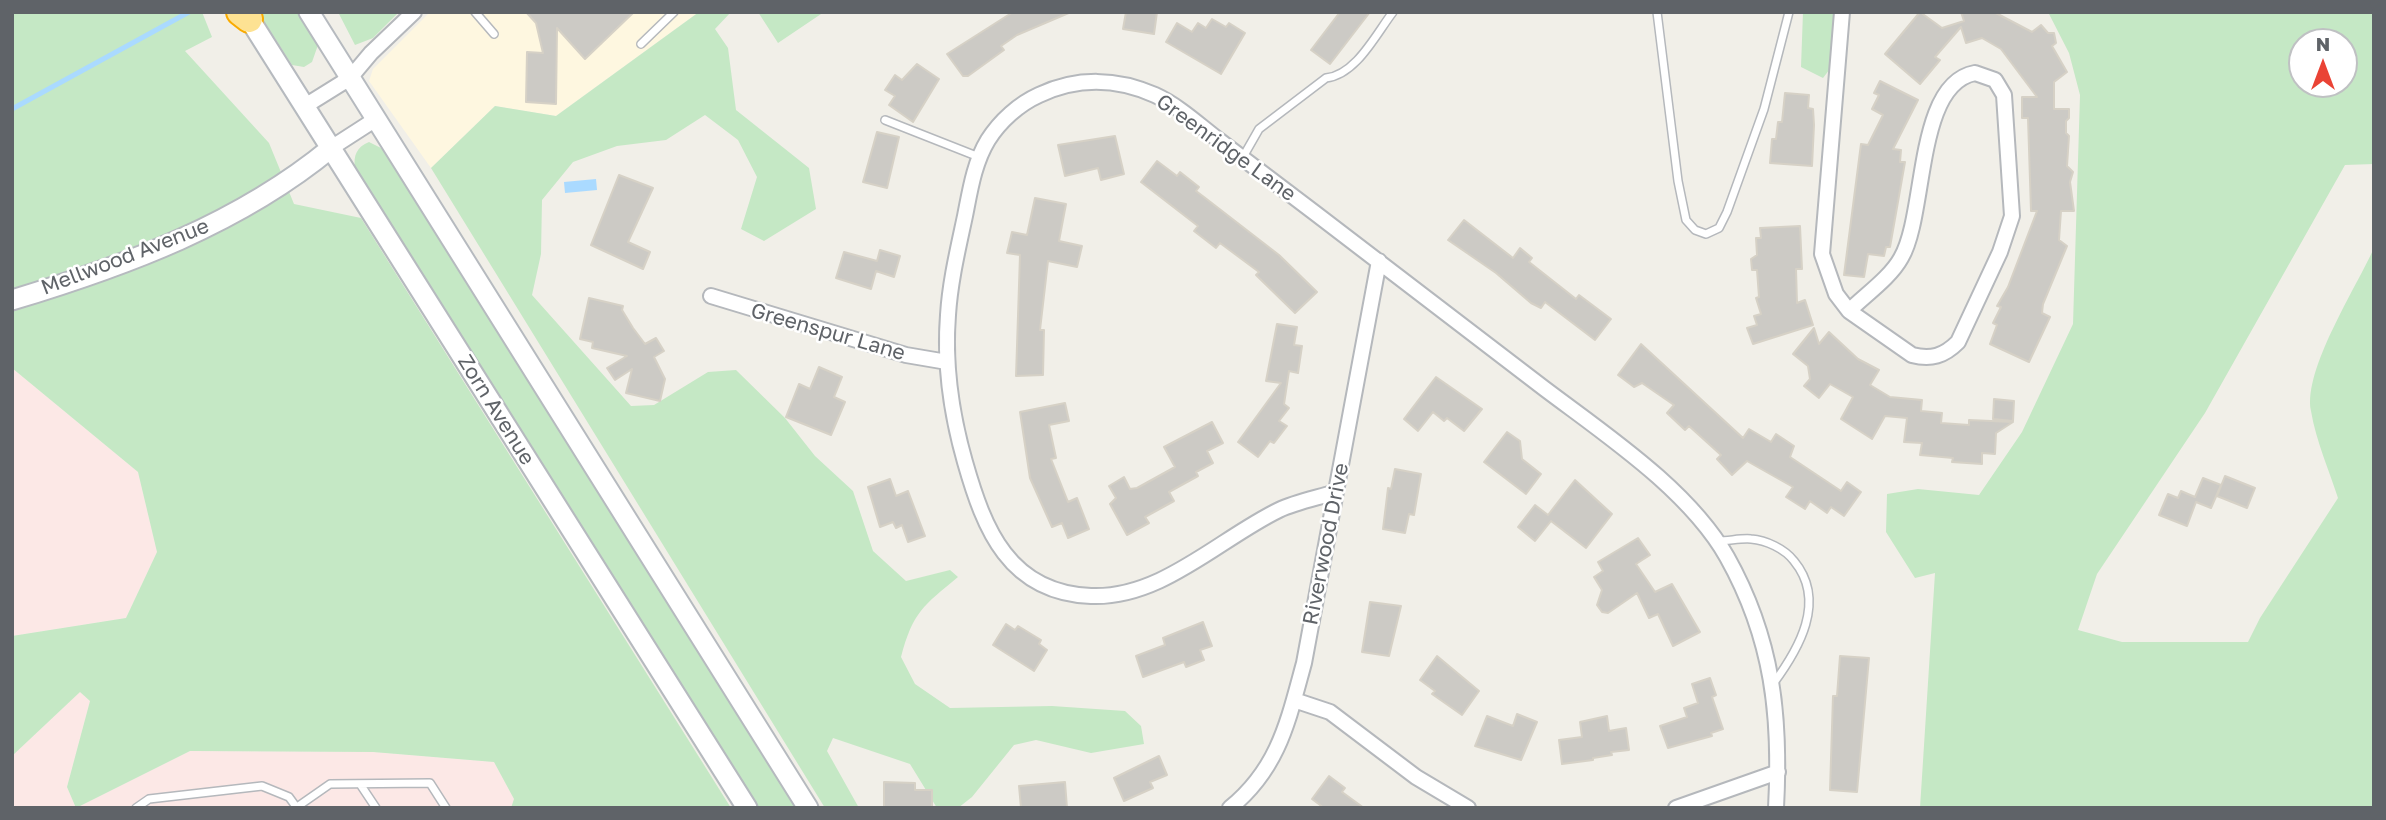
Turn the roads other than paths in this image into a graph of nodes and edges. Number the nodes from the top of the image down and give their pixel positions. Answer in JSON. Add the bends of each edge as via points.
{"nodes":[{"id":1,"x":309,"y":12,"type":"edge"},
{"id":2,"x":414,"y":12,"type":"edge"},
{"id":3,"x":475,"y":12,"type":"edge"},
{"id":4,"x":674,"y":12,"type":"edge"},
{"id":5,"x":1393,"y":12,"type":"edge"},
{"id":6,"x":1657,"y":12,"type":"edge"},
{"id":7,"x":1789,"y":12,"type":"edge"},
{"id":8,"x":1842,"y":12,"type":"edge"},
{"id":9,"x":245,"y":14,"type":"edge"},
{"id":10,"x":494,"y":34,"type":"dead end"},
{"id":11,"x":641,"y":44,"type":"dead end"},
{"id":12,"x":350,"y":78,"type":"junction"},
{"id":13,"x":305,"y":106,"type":"junction"},
{"id":14,"x":376,"y":119,"type":"junction"},
{"id":15,"x":885,"y":120,"type":"dead end"},
{"id":16,"x":331,"y":148,"type":"junction"},
{"id":17,"x":979,"y":158,"type":"junction"},
{"id":18,"x":1242,"y":158,"type":"junction"},
{"id":19,"x":1378,"y":261,"type":"junction"},
{"id":20,"x":711,"y":296,"type":"dead end"},
{"id":21,"x":12,"y":300,"type":"edge"},
{"id":22,"x":1849,"y":312,"type":"junction"},
{"id":23,"x":947,"y":362,"type":"junction"},
{"id":24,"x":1336,"y":492,"type":"junction"},
{"id":25,"x":1716,"y":542,"type":"junction"},
{"id":26,"x":1772,"y":685,"type":"junction"},
{"id":27,"x":1294,"y":700,"type":"junction"},
{"id":28,"x":1778,"y":772,"type":"junction"},
{"id":29,"x":360,"y":784,"type":"junction"},
{"id":30,"x":297,"y":807,"type":"edge"},
{"id":31,"x":135,"y":808,"type":"edge"},
{"id":32,"x":376,"y":808,"type":"edge"},
{"id":33,"x":446,"y":808,"type":"edge"},
{"id":34,"x":747,"y":808,"type":"edge"},
{"id":35,"x":808,"y":808,"type":"edge"},
{"id":36,"x":1230,"y":808,"type":"edge"},
{"id":37,"x":1468,"y":808,"type":"edge"},
{"id":38,"x":1676,"y":808,"type":"edge"},
{"id":39,"x":1776,"y":808,"type":"edge"}],
"edges":[{"from":1,"to":12,"type":"main road"},
{"from":2,"to":12,"type":"street"},
{"from":3,"to":10,"type":"lane"},
{"from":4,"to":11,"type":"lane"},
{"from":5,"to":18,"type":"lane","via":[[1353,64],[1336,77],[1326,78],[1259,129]]},
{"from":6,"to":7,"type":"lane","via":[[1686,220],[1706,234],[1719,228],[1727,212],[1764,109]]},
{"from":8,"to":22,"type":"street","via":[[1822,254],[1836,294]]},
{"from":9,"to":13,"type":"main road","name":"Zorn Avenue"},
{"from":12,"to":13,"type":"street"},
{"from":12,"to":14,"type":"main road"},
{"from":13,"to":16,"type":"main road","name":"Zorn Avenue"},
{"from":14,"to":16,"type":"street","name":"Mellwood Avenue"},
{"from":14,"to":35,"type":"main road"},
{"from":15,"to":17,"type":"lane"},
{"from":16,"to":21,"type":"main road","name":"Mellwood Avenue","via":[[279,186],[176,241]]},
{"from":16,"to":34,"type":"main road","name":"Zorn Avenue"},
{"from":17,"to":18,"type":"street","name":"Greenridge Lane","via":[[994,131],[1025,102],[1068,85],[1108,81],[1157,96]]},
{"from":17,"to":23,"type":"street","name":"Greenridge Lane","via":[[956,257]]},
{"from":18,"to":19,"type":"street","name":"Greenridge Lane"},
{"from":19,"to":24,"type":"street","name":"Riverwood Drive"},
{"from":19,"to":25,"type":"street","name":"Greenridge Lane","via":[[1634,457],[1667,485]]},
{"from":20,"to":23,"type":"street","name":"Greenspur Lane","via":[[906,355]]},
{"from":22,"to":22,"type":"street","via":[[1912,355],[1937,357],[1958,342],[2012,216],[2004,95],[1995,80],[1965,75],[1936,110],[1905,250]]},
{"from":23,"to":24,"type":"street","name":"Greenridge Lane","via":[[950,405],[984,523],[1008,559],[1054,588],[1093,596],[1134,590],[1280,510]]},
{"from":24,"to":27,"type":"street","name":"Riverwood Drive"},
{"from":25,"to":26,"type":"street","name":"Greenridge Lane","via":[[1757,626]]},
{"from":25,"to":26,"type":"lane","via":[[1753,539],[1777,547],[1789,554],[1807,583],[1809,609],[1802,637]]},
{"from":26,"to":28,"type":"street","name":"Greenridge Lane"},
{"from":27,"to":36,"type":"street","name":"Riverwood Drive","via":[[1266,772]]},
{"from":27,"to":37,"type":"street","via":[[1331,712],[1416,777]]},
{"from":28,"to":38,"type":"street"},
{"from":28,"to":39,"type":"street","name":"Greenridge Lane"},
{"from":29,"to":30,"type":"lane","via":[[330,784]]},
{"from":29,"to":32,"type":"lane"},
{"from":29,"to":33,"type":"lane","via":[[430,783]]},
{"from":30,"to":31,"type":"lane","via":[[289,797],[261,786],[149,799]]}]}
